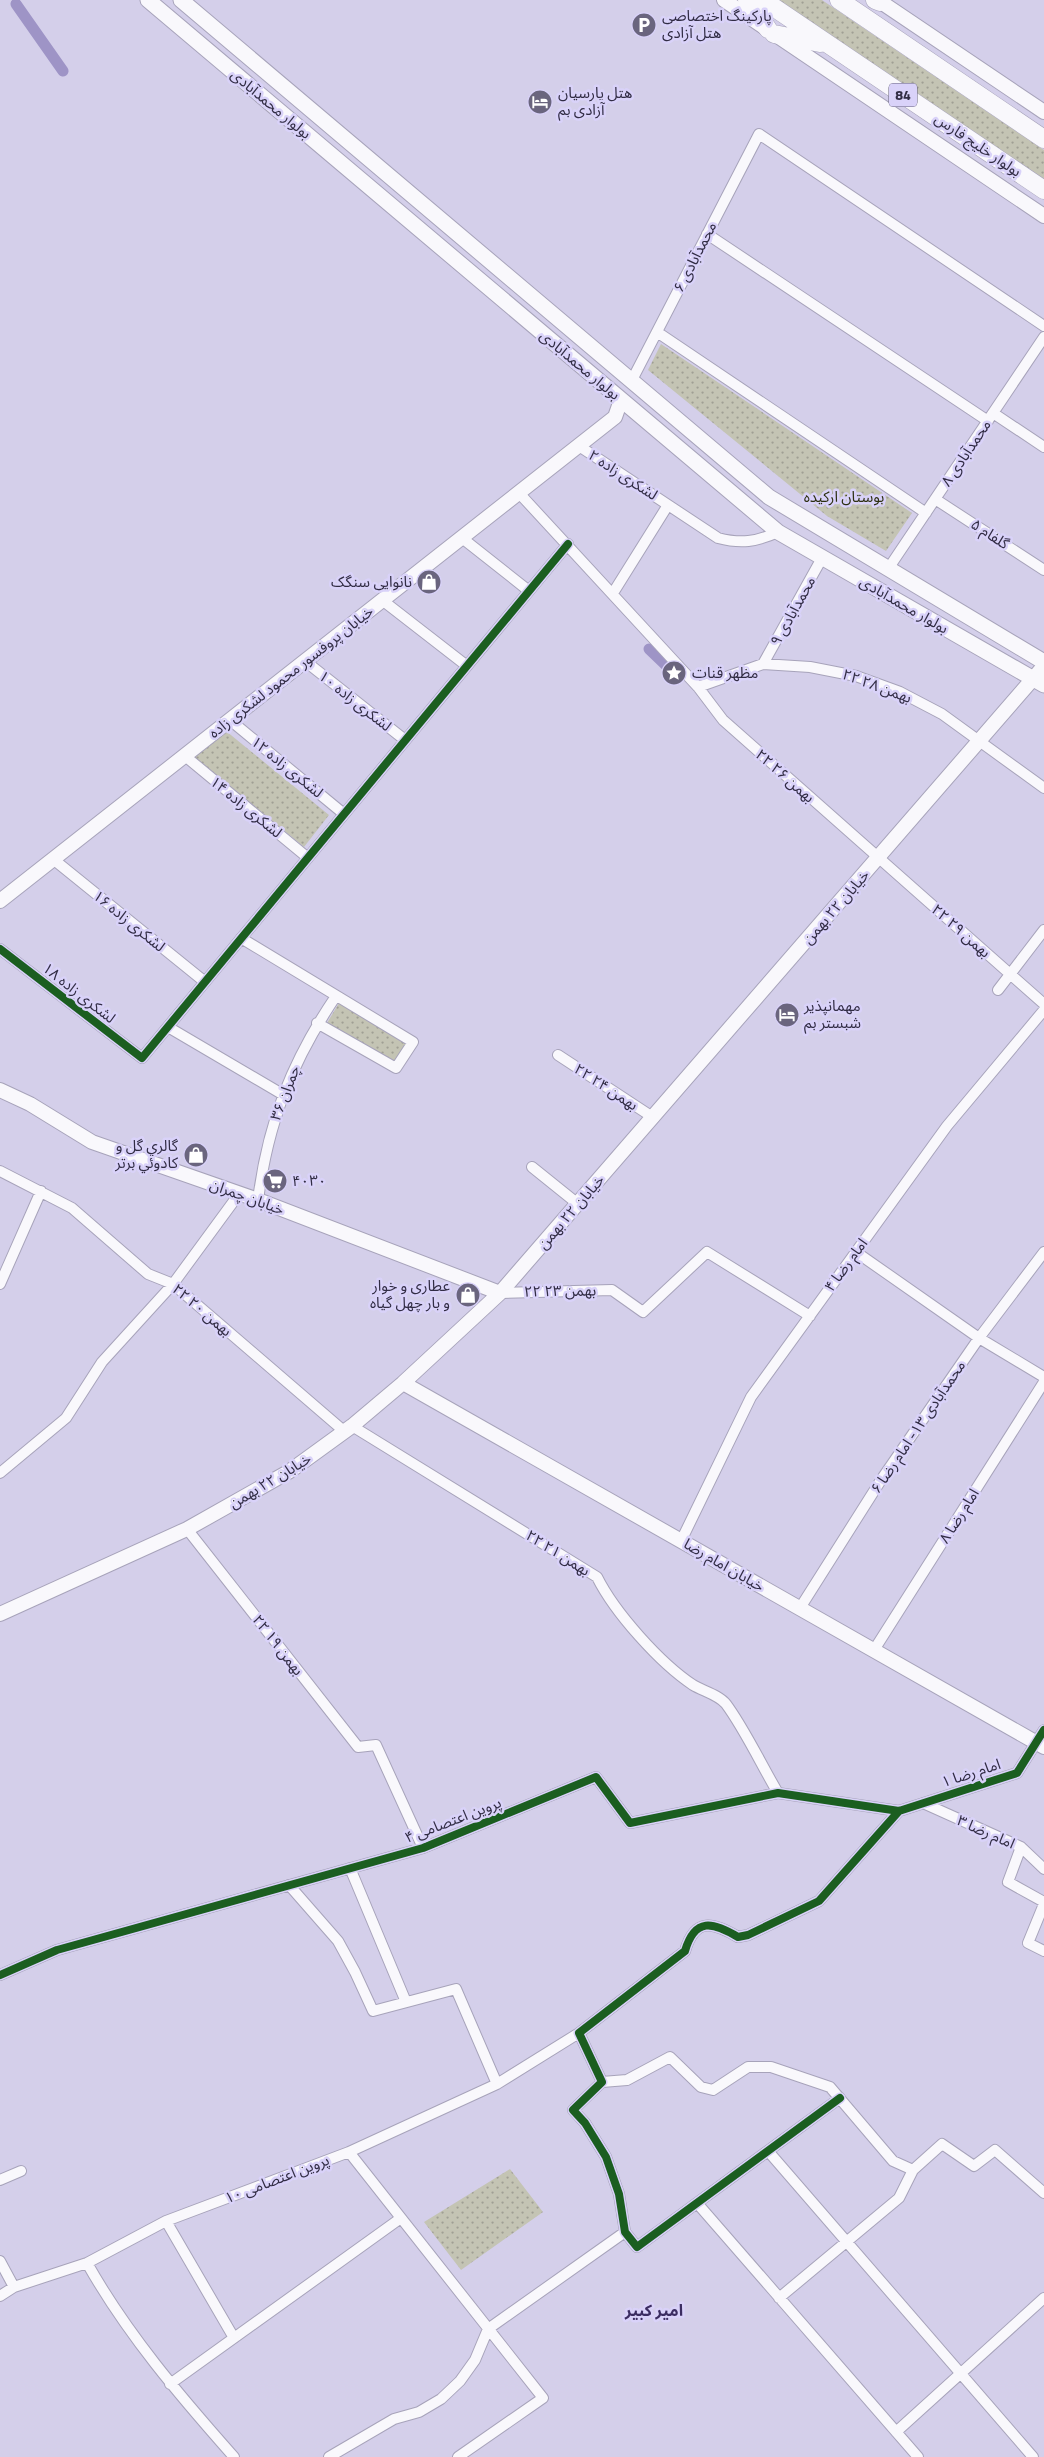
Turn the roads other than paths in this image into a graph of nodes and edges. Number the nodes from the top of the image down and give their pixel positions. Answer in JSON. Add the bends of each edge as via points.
{"nodes":[{"id":1,"x":148,"y":0,"type":"edge"},
{"id":2,"x":181,"y":0,"type":"edge"},
{"id":3,"x":724,"y":0,"type":"edge"},
{"id":4,"x":747,"y":0,"type":"edge"},
{"id":5,"x":763,"y":0,"type":"edge"},
{"id":6,"x":839,"y":0,"type":"edge"},
{"id":7,"x":878,"y":1,"type":"edge"},
{"id":8,"x":771,"y":32,"type":"junction"},
{"id":9,"x":830,"y":45,"type":"junction"},
{"id":10,"x":1044,"y":112,"type":"edge"},
{"id":11,"x":1044,"y":138,"type":"edge"},
{"id":12,"x":1044,"y":190,"type":"edge"},
{"id":13,"x":1044,"y":216,"type":"edge"},
{"id":14,"x":707,"y":234,"type":"junction"},
{"id":15,"x":1044,"y":326,"type":"edge"},
{"id":16,"x":657,"y":332,"type":"junction"},
{"id":17,"x":1044,"y":337,"type":"edge"},
{"id":18,"x":632,"y":380,"type":"junction"},
{"id":19,"x":621,"y":400,"type":"junction"},
{"id":20,"x":990,"y":417,"type":"junction"},
{"id":21,"x":579,"y":446,"type":"junction"},
{"id":22,"x":1044,"y":447,"type":"edge"},
{"id":23,"x":519,"y":493,"type":"junction"},
{"id":24,"x":935,"y":499,"type":"junction"},
{"id":25,"x":668,"y":505,"type":"junction"},
{"id":26,"x":926,"y":513,"type":"junction"},
{"id":27,"x":778,"y":532,"type":"junction"},
{"id":28,"x":462,"y":538,"type":"junction"},
{"id":29,"x":568,"y":544,"type":"junction"},
{"id":30,"x":822,"y":558,"type":"junction"},
{"id":31,"x":888,"y":569,"type":"junction"},
{"id":32,"x":1044,"y":570,"type":"edge"},
{"id":33,"x":529,"y":592,"type":"junction"},
{"id":34,"x":613,"y":593,"type":"junction"},
{"id":35,"x":382,"y":600,"type":"junction"},
{"id":36,"x":305,"y":661,"type":"junction"},
{"id":37,"x":763,"y":664,"type":"junction"},
{"id":38,"x":1044,"y":664,"type":"edge"},
{"id":39,"x":467,"y":666,"type":"junction"},
{"id":40,"x":1039,"y":682,"type":"edge"},
{"id":41,"x":698,"y":687,"type":"junction"},
{"id":42,"x":230,"y":720,"type":"junction"},
{"id":43,"x":405,"y":740,"type":"junction"},
{"id":44,"x":980,"y":741,"type":"junction"},
{"id":45,"x":184,"y":756,"type":"junction"},
{"id":46,"x":1044,"y":788,"type":"edge"},
{"id":47,"x":344,"y":814,"type":"junction"},
{"id":48,"x":308,"y":858,"type":"junction"},
{"id":49,"x":878,"y":858,"type":"junction"},
{"id":50,"x":53,"y":859,"type":"junction"},
{"id":51,"x":0,"y":901,"type":"edge"},
{"id":52,"x":1044,"y":930,"type":"edge"},
{"id":53,"x":241,"y":938,"type":"junction"},
{"id":54,"x":0,"y":949,"type":"edge"},
{"id":55,"x":1010,"y":974,"type":"junction"},
{"id":56,"x":205,"y":982,"type":"junction"},
{"id":57,"x":998,"y":990,"type":"dead end"},
{"id":58,"x":336,"y":996,"type":"junction"},
{"id":59,"x":1044,"y":1004,"type":"edge"},
{"id":60,"x":1044,"y":1010,"type":"edge"},
{"id":61,"x":317,"y":1023,"type":"junction"},
{"id":62,"x":168,"y":1027,"type":"junction"},
{"id":63,"x":558,"y":1055,"type":"dead end"},
{"id":64,"x":0,"y":1090,"type":"edge"},
{"id":65,"x":282,"y":1094,"type":"junction"},
{"id":66,"x":654,"y":1118,"type":"junction"},
{"id":67,"x":532,"y":1167,"type":"dead end"},
{"id":68,"x":0,"y":1171,"type":"edge"},
{"id":69,"x":41,"y":1191,"type":"junction"},
{"id":70,"x":239,"y":1194,"type":"junction"},
{"id":71,"x":258,"y":1200,"type":"junction"},
{"id":72,"x":578,"y":1204,"type":"junction"},
{"id":73,"x":856,"y":1252,"type":"junction"},
{"id":74,"x":1044,"y":1252,"type":"edge"},
{"id":75,"x":4,"y":1263,"type":"edge"},
{"id":76,"x":0,"y":1284,"type":"edge"},
{"id":77,"x":173,"y":1284,"type":"junction"},
{"id":78,"x":500,"y":1293,"type":"junction"},
{"id":79,"x":810,"y":1316,"type":"junction"},
{"id":80,"x":979,"y":1338,"type":"junction"},
{"id":81,"x":1044,"y":1377,"type":"edge"},
{"id":82,"x":1044,"y":1382,"type":"edge"},
{"id":83,"x":403,"y":1383,"type":"junction"},
{"id":84,"x":348,"y":1429,"type":"junction"},
{"id":85,"x":0,"y":1473,"type":"edge"},
{"id":86,"x":187,"y":1529,"type":"junction"},
{"id":87,"x":681,"y":1541,"type":"junction"},
{"id":88,"x":800,"y":1608,"type":"junction"},
{"id":89,"x":0,"y":1614,"type":"edge"},
{"id":90,"x":874,"y":1650,"type":"junction"},
{"id":91,"x":1044,"y":1730,"type":"edge"},
{"id":92,"x":1040,"y":1745,"type":"edge"},
{"id":93,"x":778,"y":1793,"type":"junction"},
{"id":94,"x":923,"y":1803,"type":"junction"},
{"id":95,"x":899,"y":1811,"type":"junction"},
{"id":96,"x":1020,"y":1847,"type":"junction"},
{"id":97,"x":423,"y":1848,"type":"junction"},
{"id":98,"x":350,"y":1868,"type":"junction"},
{"id":99,"x":1044,"y":1870,"type":"edge"},
{"id":100,"x":290,"y":1885,"type":"junction"},
{"id":101,"x":1044,"y":1903,"type":"edge"},
{"id":102,"x":1044,"y":1951,"type":"edge"},
{"id":103,"x":0,"y":1974,"type":"edge"},
{"id":104,"x":406,"y":2002,"type":"junction"},
{"id":105,"x":578,"y":2033,"type":"junction"},
{"id":106,"x":602,"y":2082,"type":"junction"},
{"id":107,"x":497,"y":2084,"type":"junction"},
{"id":108,"x":840,"y":2098,"type":"junction"},
{"id":109,"x":768,"y":2151,"type":"junction"},
{"id":110,"x":349,"y":2152,"type":"junction"},
{"id":111,"x":913,"y":2170,"type":"junction"},
{"id":112,"x":21,"y":2171,"type":"dead end"},
{"id":113,"x":0,"y":2180,"type":"edge"},
{"id":114,"x":1044,"y":2193,"type":"edge"},
{"id":115,"x":697,"y":2203,"type":"junction"},
{"id":116,"x":401,"y":2218,"type":"junction"},
{"id":117,"x":166,"y":2221,"type":"junction"},
{"id":118,"x":626,"y":2232,"type":"junction"},
{"id":119,"x":846,"y":2242,"type":"junction"},
{"id":120,"x":0,"y":2261,"type":"edge"},
{"id":121,"x":87,"y":2263,"type":"junction"},
{"id":122,"x":14,"y":2287,"type":"junction"},
{"id":123,"x":0,"y":2296,"type":"edge"},
{"id":124,"x":779,"y":2298,"type":"junction"},
{"id":125,"x":1044,"y":2298,"type":"edge"},
{"id":126,"x":488,"y":2329,"type":"junction"},
{"id":127,"x":234,"y":2338,"type":"junction"},
{"id":128,"x":961,"y":2373,"type":"junction"},
{"id":129,"x":170,"y":2384,"type":"junction"},
{"id":130,"x":896,"y":2432,"type":"junction"},
{"id":131,"x":234,"y":2457,"type":"edge"},
{"id":132,"x":329,"y":2457,"type":"edge"},
{"id":133,"x":458,"y":2457,"type":"edge"},
{"id":134,"x":918,"y":2457,"type":"edge"},
{"id":135,"x":1034,"y":2457,"type":"edge"}],
"edges":[{"from":1,"to":19,"type":"main road","name":"بولوار محمدآبادی"},
{"from":2,"to":18,"type":"main road","name":"بولوار محمدآبادی"},
{"from":3,"to":8,"type":"street"},
{"from":4,"to":8,"type":"highway"},
{"from":5,"to":9,"type":"highway","name":"بولوار خلیج فارس","number":"84"},
{"from":6,"to":11,"type":"highway"},
{"from":7,"to":10,"type":"street"},
{"from":8,"to":9,"type":"highway"},
{"from":8,"to":13,"type":"street"},
{"from":9,"to":12,"type":"highway","name":"بولوار خلیج فارس","number":"84"},
{"from":14,"to":15,"type":"street","name":"محمدآبادی ۶","via":[[759,134]]},
{"from":14,"to":16,"type":"street","name":"محمدآبادی ۶"},
{"from":14,"to":20,"type":"street"},
{"from":16,"to":18,"type":"street","name":"محمدآبادی ۶"},
{"from":16,"to":26,"type":"street"},
{"from":17,"to":20,"type":"street","name":"محمدآبادی ۸"},
{"from":18,"to":19,"type":"main road"},
{"from":18,"to":31,"type":"main road","name":"بولوار محمدآبادی","via":[[769,497]]},
{"from":19,"to":21,"type":"street","name":"خیابان پروفسور محمود لشکری زاده","via":[[615,417]]},
{"from":19,"to":27,"type":"main road","name":"بولوار محمدآبادی"},
{"from":20,"to":22,"type":"street"},
{"from":20,"to":24,"type":"street","name":"محمدآبادی ۸"},
{"from":21,"to":23,"type":"street","name":"خیابان پروفسور محمود لشکری زاده"},
{"from":21,"to":25,"type":"street","name":"لشکری زاده ۲"},
{"from":23,"to":28,"type":"street","name":"خیابان پروفسور محمود لشکری زاده"},
{"from":23,"to":29,"type":"street","name":"۲۲ بهمن ۲۶"},
{"from":24,"to":26,"type":"street","name":"محمدآبادی ۸"},
{"from":24,"to":32,"type":"street","name":"گلفام ۵"},
{"from":25,"to":27,"type":"street","name":"لشکری زاده ۲","via":[[718,538],[732,542],[760,540]]},
{"from":25,"to":34,"type":"street"},
{"from":26,"to":31,"type":"street","name":"محمدآبادی ۸"},
{"from":27,"to":30,"type":"main road","name":"بولوار محمدآبادی"},
{"from":28,"to":33,"type":"street"},
{"from":28,"to":35,"type":"street","name":"خیابان پروفسور محمود لشکری زاده"},
{"from":29,"to":33,"type":"street"},
{"from":29,"to":34,"type":"street","name":"۲۲ بهمن ۲۶"},
{"from":30,"to":37,"type":"street","name":"محمدآبادی ۹"},
{"from":30,"to":40,"type":"main road","name":"بولوار محمدآبادی"},
{"from":31,"to":38,"type":"main road","name":"بولوار محمدآبادی"},
{"from":33,"to":39,"type":"street"},
{"from":34,"to":41,"type":"street","name":"۲۲ بهمن ۲۶"},
{"from":35,"to":36,"type":"street","name":"خیابان پروفسور محمود لشکری زاده"},
{"from":35,"to":39,"type":"street"},
{"from":36,"to":42,"type":"street","name":"خیابان پروفسور محمود لشکری زاده"},
{"from":36,"to":43,"type":"street","name":"لشکری زاده ١٠"},
{"from":37,"to":41,"type":"street"},
{"from":37,"to":44,"type":"street","name":"۲۲ بهمن ۲۸","via":[[810,667],[847,674],[900,692],[942,714]]},
{"from":38,"to":40,"type":"street","name":"خیابان ۲۲ بهمن"},
{"from":39,"to":43,"type":"street"},
{"from":40,"to":44,"type":"street","name":"خیابان ۲۲ بهمن"},
{"from":41,"to":49,"type":"street","name":"۲۲ بهمن ۲۶","via":[[723,720]]},
{"from":42,"to":45,"type":"street","name":"خیابان پروفسور محمود لشکری زاده"},
{"from":42,"to":47,"type":"street","name":"لشکری زاده ١٢"},
{"from":43,"to":47,"type":"street"},
{"from":44,"to":46,"type":"street","name":"۲۲ بهمن ۲۸"},
{"from":44,"to":49,"type":"street","name":"خیابان ۲۲ بهمن"},
{"from":45,"to":48,"type":"street","name":"لشکری زاده ١۴"},
{"from":45,"to":50,"type":"street","name":"خیابان پروفسور محمود لشکری زاده"},
{"from":47,"to":48,"type":"street"},
{"from":48,"to":53,"type":"street"},
{"from":49,"to":55,"type":"street","name":"۲۲ بهمن ۲۹"},
{"from":49,"to":66,"type":"street","name":"خیابان ۲۲ بهمن"},
{"from":50,"to":51,"type":"street","name":"خیابان پروفسور محمود لشکری زاده"},
{"from":50,"to":56,"type":"street","name":"لشکری زاده ١۶"},
{"from":52,"to":55,"type":"street"},
{"from":53,"to":56,"type":"street"},
{"from":53,"to":58,"type":"street"},
{"from":54,"to":62,"type":"street","name":"لشکری زاده ۱۸","via":[[142,1058]]},
{"from":55,"to":57,"type":"street"},
{"from":55,"to":59,"type":"street","name":"۲۲ بهمن ۲۹"},
{"from":56,"to":62,"type":"street"},
{"from":58,"to":61,"type":"street","name":"چمران ۳۶"},
{"from":58,"to":61,"type":"street","via":[[413,1042],[396,1068]]},
{"from":60,"to":73,"type":"street","name":"امام رضا ۴","via":[[946,1126]]},
{"from":61,"to":65,"type":"street","name":"چمران ۳۶"},
{"from":62,"to":65,"type":"street"},
{"from":63,"to":66,"type":"street","name":"۲۲ بهمن ۲۴"},
{"from":64,"to":70,"type":"street","name":"خیابان چمران","via":[[30,1104],[92,1142]]},
{"from":65,"to":71,"type":"street","name":"چمران ۳۶","via":[[263,1164]]},
{"from":66,"to":72,"type":"street","name":"خیابان ۲۲ بهمن"},
{"from":67,"to":72,"type":"street"},
{"from":68,"to":69,"type":"street","name":"۲۲ بهمن ۲۰"},
{"from":69,"to":75,"type":"street"},
{"from":69,"to":77,"type":"street","name":"۲۲ بهمن ۲۰","via":[[72,1208],[148,1274]]},
{"from":70,"to":71,"type":"street","name":"خیابان چمران"},
{"from":70,"to":77,"type":"street"},
{"from":71,"to":78,"type":"street","name":"خیابان چمران"},
{"from":72,"to":78,"type":"street","name":"خیابان ۲۲ بهمن"},
{"from":73,"to":79,"type":"street","name":"امام رضا ۴"},
{"from":73,"to":80,"type":"street"},
{"from":74,"to":80,"type":"street","name":"محمدآبادی ۱۳- امام رضا ۶"},
{"from":75,"to":76,"type":"street"},
{"from":77,"to":84,"type":"street","name":"۲۲ بهمن ۲۰"},
{"from":77,"to":85,"type":"street","via":[[102,1362],[66,1418]]},
{"from":78,"to":79,"type":"street","name":"۲۲ بهمن ۲۳","via":[[612,1290],[643,1312],[706,1252]]},
{"from":78,"to":83,"type":"street","name":"خیابان ۲۲ بهمن"},
{"from":79,"to":87,"type":"street","name":"امام رضا ۴","via":[[751,1397]]},
{"from":80,"to":81,"type":"street"},
{"from":80,"to":88,"type":"street","name":"محمدآبادی ۱۳- امام رضا ۶","via":[[881,1480]]},
{"from":82,"to":90,"type":"street","name":"امام رضا ۸"},
{"from":83,"to":84,"type":"street","name":"خیابان ۲۲ بهمن"},
{"from":83,"to":87,"type":"street","name":"خیابان امام رضا"},
{"from":84,"to":86,"type":"street","name":"خیابان ۲۲ بهمن","via":[[290,1471]]},
{"from":84,"to":93,"type":"street","name":"۲۲ بهمن ۲۱","via":[[597,1577],[621,1614],[665,1661],[693,1684],[725,1702]]},
{"from":86,"to":89,"type":"street","name":"خیابان ۲۲ بهمن"},
{"from":86,"to":97,"type":"street","name":"۲۲ بهمن ۱۹","via":[[358,1747],[376,1745]]},
{"from":87,"to":88,"type":"street","name":"خیابان امام رضا"},
{"from":88,"to":90,"type":"street","name":"خیابان امام رضا"},
{"from":90,"to":92,"type":"street","name":"خیابان امام رضا"},
{"from":91,"to":92,"type":"street","name":"امام رضا ۱"},
{"from":92,"to":94,"type":"street","name":"امام رضا ۱","via":[[1018,1773]]},
{"from":93,"to":95,"type":"street","name":"پروین اعتصامی ۴"},
{"from":93,"to":97,"type":"street","name":"پروین اعتصامی ۴","via":[[630,1823],[596,1777]]},
{"from":94,"to":95,"type":"street","name":"امام رضا ۱"},
{"from":94,"to":96,"type":"street","name":"امام رضا ۳"},
{"from":95,"to":105,"type":"street","via":[[819,1901],[748,1935],[738,1937],[721,1926],[697,1929],[689,1937],[685,1951]]},
{"from":96,"to":99,"type":"street","name":"امام رضا ۳"},
{"from":96,"to":101,"type":"street","via":[[1008,1882]]},
{"from":97,"to":98,"type":"street","name":"پروین اعتصامی ۴"},
{"from":98,"to":100,"type":"street","name":"پروین اعتصامی ۴"},
{"from":98,"to":104,"type":"street"},
{"from":100,"to":103,"type":"street","name":"پروین اعتصامی ۴","via":[[56,1950]]},
{"from":100,"to":104,"type":"street","via":[[338,1941],[373,2011]]},
{"from":101,"to":102,"type":"street","via":[[1028,1943]]},
{"from":104,"to":107,"type":"street","via":[[456,1989]]},
{"from":105,"to":106,"type":"street"},
{"from":105,"to":107,"type":"street"},
{"from":106,"to":108,"type":"street","via":[[627,2080],[670,2057],[701,2087],[714,2090],[748,2067],[771,2067],[830,2087]]},
{"from":106,"to":118,"type":"street","via":[[573,2110],[606,2157],[619,2194]]},
{"from":107,"to":110,"type":"street"},
{"from":108,"to":109,"type":"street"},
{"from":108,"to":111,"type":"street","via":[[892,2161]]},
{"from":109,"to":115,"type":"street"},
{"from":109,"to":119,"type":"street"},
{"from":110,"to":116,"type":"street","name":"پروین اعتصامی ۱۰"},
{"from":110,"to":117,"type":"street","name":"پروین اعتصامی ۱۰"},
{"from":111,"to":114,"type":"street","via":[[942,2144],[974,2166],[994,2150]]},
{"from":111,"to":119,"type":"street","via":[[899,2198]]},
{"from":112,"to":113,"type":"street"},
{"from":115,"to":118,"type":"street","via":[[637,2247]]},
{"from":115,"to":124,"type":"street"},
{"from":116,"to":126,"type":"street","name":"پروین اعتصامی ۱۰"},
{"from":116,"to":127,"type":"street"},
{"from":117,"to":121,"type":"street","name":"پروین اعتصامی ۱۰"},
{"from":117,"to":127,"type":"street"},
{"from":118,"to":126,"type":"street"},
{"from":119,"to":124,"type":"street"},
{"from":119,"to":128,"type":"street"},
{"from":120,"to":122,"type":"street"},
{"from":121,"to":122,"type":"street","name":"پروین اعتصامی ۱۰"},
{"from":121,"to":129,"type":"street","via":[[102,2290]]},
{"from":122,"to":123,"type":"street","name":"پروین اعتصامی ۱۰"},
{"from":124,"to":130,"type":"street"},
{"from":125,"to":128,"type":"street"},
{"from":126,"to":132,"type":"street","via":[[475,2360],[441,2399],[419,2412],[394,2419]]},
{"from":126,"to":133,"type":"street","name":"پروین اعتصامی ۱۰","via":[[543,2398]]},
{"from":127,"to":129,"type":"street"},
{"from":128,"to":130,"type":"street"},
{"from":128,"to":135,"type":"street"},
{"from":129,"to":131,"type":"street"},
{"from":130,"to":134,"type":"street"}]}
